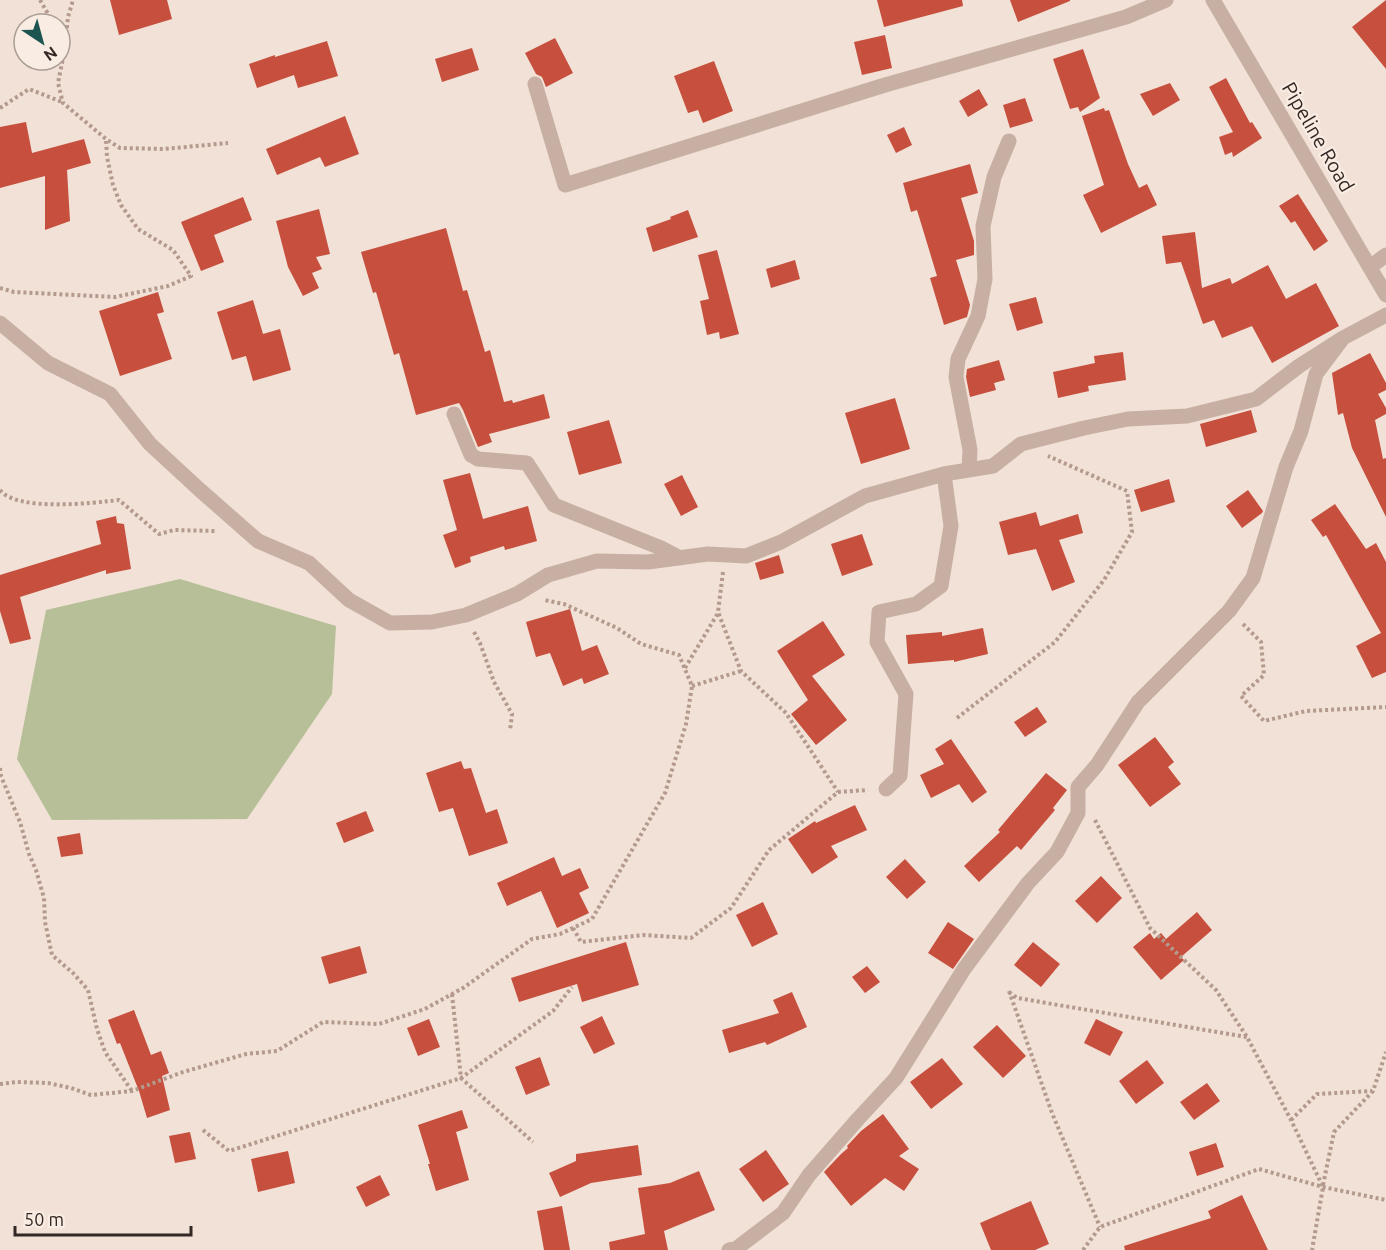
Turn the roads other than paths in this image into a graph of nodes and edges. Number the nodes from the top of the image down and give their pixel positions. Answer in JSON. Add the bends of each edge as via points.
{"nodes":[{"id":1,"x":1166,"y":0,"type":"edge"},
{"id":2,"x":1213,"y":0,"type":"edge"},
{"id":3,"x":535,"y":84,"type":"dead end"},
{"id":4,"x":1009,"y":141,"type":"dead end"},
{"id":5,"x":1386,"y":255,"type":"edge"},
{"id":6,"x":1370,"y":267,"type":"junction"},
{"id":7,"x":1386,"y":295,"type":"edge"},
{"id":8,"x":1386,"y":315,"type":"edge"},
{"id":9,"x":0,"y":323,"type":"edge"},
{"id":10,"x":1343,"y":338,"type":"junction"},
{"id":11,"x":454,"y":414,"type":"dead end"},
{"id":12,"x":969,"y":470,"type":"junction"},
{"id":13,"x":944,"y":474,"type":"junction"},
{"id":14,"x":680,"y":558,"type":"junction"},
{"id":15,"x":886,"y":789,"type":"road end"},
{"id":16,"x":729,"y":1250,"type":"edge"}],
"edges":[{"from":1,"to":3,"type":"street","via":[[1126,17],[885,85],[565,185]]},
{"from":2,"to":6,"type":"street","name":"Pipeline Road"},
{"from":4,"to":12,"type":"street","via":[[994,177],[983,226],[985,279],[978,316],[958,358],[956,377],[970,450]]},
{"from":5,"to":6,"type":"street"},
{"from":6,"to":7,"type":"street","name":"Pipeline Road"},
{"from":8,"to":10,"type":"street"},
{"from":9,"to":14,"type":"street","via":[[48,363],[110,394],[150,444],[258,541],[309,563],[349,600],[390,623],[432,622],[465,615],[517,594],[548,574],[597,561]]},
{"from":10,"to":12,"type":"street","via":[[1256,399],[1187,416],[1128,419],[1084,428],[1021,444],[993,466]]},
{"from":10,"to":16,"type":"street","via":[[1316,374],[1253,578],[1229,611],[1138,702],[1078,787],[1078,813],[1057,852],[1028,883],[964,969],[896,1078],[809,1175],[783,1213]]},
{"from":11,"to":14,"type":"street","via":[[471,455],[527,463],[554,505]]},
{"from":12,"to":13,"type":"street"},
{"from":13,"to":14,"type":"street","via":[[865,496],[781,542],[746,555]]},
{"from":13,"to":15,"type":"street","via":[[951,526],[941,586],[916,604],[879,612],[877,642],[906,694],[900,776]]}]}
